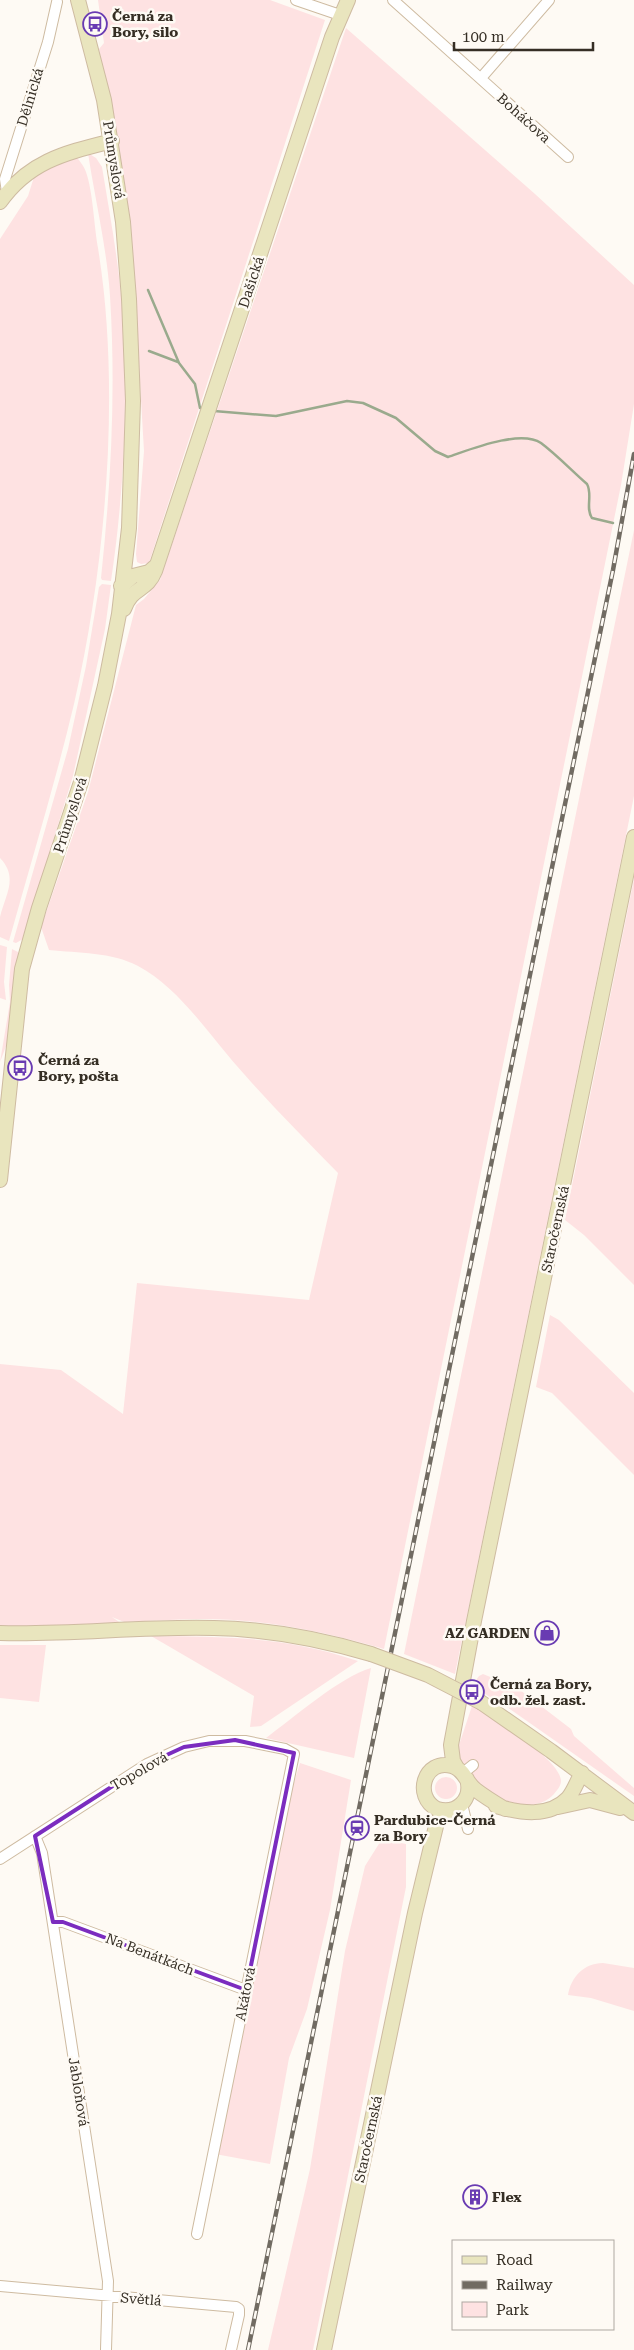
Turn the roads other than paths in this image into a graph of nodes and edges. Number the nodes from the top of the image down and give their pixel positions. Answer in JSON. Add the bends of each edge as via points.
{"nodes":[{"id":1,"x":78,"y":0,"type":"edge"},
{"id":2,"x":296,"y":0,"type":"edge"},
{"id":3,"x":348,"y":0,"type":"edge"},
{"id":4,"x":393,"y":0,"type":"edge"},
{"id":5,"x":549,"y":0,"type":"edge"},
{"id":6,"x":58,"y":2,"type":"dead end"},
{"id":7,"x":340,"y":15,"type":"junction"},
{"id":8,"x":481,"y":78,"type":"junction"},
{"id":9,"x":112,"y":141,"type":"junction"},
{"id":10,"x":568,"y":157,"type":"dead end"},
{"id":11,"x":3,"y":197,"type":"edge"},
{"id":12,"x":130,"y":324,"type":"junction"},
{"id":13,"x":126,"y":563,"type":"junction"},
{"id":14,"x":157,"y":565,"type":"junction"},
{"id":15,"x":139,"y":575,"type":"junction"},
{"id":16,"x":119,"y":583,"type":"junction"},
{"id":17,"x":138,"y":589,"type":"junction"},
{"id":18,"x":115,"y":636,"type":"junction"},
{"id":19,"x":634,"y":837,"type":"edge"},
{"id":20,"x":53,"y":866,"type":"junction"},
{"id":21,"x":0,"y":1180,"type":"edge"},
{"id":22,"x":474,"y":1621,"type":"junction"},
{"id":23,"x":2,"y":1634,"type":"edge"},
{"id":24,"x":294,"y":1754,"type":"joint"},
{"id":25,"x":465,"y":1771,"type":"junction"},
{"id":26,"x":428,"y":1773,"type":"junction"},
{"id":27,"x":582,"y":1774,"type":"junction"},
{"id":28,"x":425,"y":1797,"type":"junction"},
{"id":29,"x":456,"y":1807,"type":"junction"},
{"id":30,"x":553,"y":1808,"type":"junction"},
{"id":31,"x":505,"y":1809,"type":"junction"},
{"id":32,"x":632,"y":1812,"type":"edge"},
{"id":33,"x":35,"y":1836,"type":"junction"},
{"id":34,"x":0,"y":1859,"type":"edge"},
{"id":35,"x":53,"y":1922,"type":"junction"},
{"id":36,"x":412,"y":1927,"type":"junction"},
{"id":37,"x":246,"y":1990,"type":"junction"},
{"id":38,"x":197,"y":2234,"type":"dead end"},
{"id":39,"x":0,"y":2286,"type":"edge"},
{"id":40,"x":109,"y":2296,"type":"junction"},
{"id":41,"x":106,"y":2350,"type":"edge"},
{"id":42,"x":231,"y":2350,"type":"edge"},
{"id":43,"x":324,"y":2350,"type":"edge"}],
"edges":[{"from":1,"to":9,"type":"main road","name":"Průmyslová"},
{"from":2,"to":7,"type":"street"},
{"from":3,"to":7,"type":"main road","name":"Dašická"},
{"from":4,"to":8,"type":"street","name":"Boháčova"},
{"from":5,"to":8,"type":"street"},
{"from":6,"to":11,"type":"street","name":"Dělnická","via":[[7,172]]},
{"from":7,"to":14,"type":"main road","name":"Dašická"},
{"from":8,"to":10,"type":"street","name":"Boháčova"},
{"from":9,"to":11,"type":"main road","name":"Dělnická","via":[[42,162]]},
{"from":9,"to":12,"type":"main road","name":"Průmyslová","via":[[123,222]]},
{"from":12,"to":13,"type":"main road","name":"Průmyslová","via":[[134,445]]},
{"from":12,"to":16,"type":"main road","name":"Průmyslová","via":[[128,438]]},
{"from":13,"to":15,"type":"main road","via":[[130,571]]},
{"from":13,"to":16,"type":"main road","name":"Průmyslová"},
{"from":14,"to":15,"type":"main road"},
{"from":14,"to":17,"type":"main road","name":"Dašická","via":[[150,582]]},
{"from":15,"to":16,"type":"main road"},
{"from":16,"to":17,"type":"main road","via":[[129,589]]},
{"from":16,"to":18,"type":"main road","name":"Průmyslová"},
{"from":16,"to":20,"type":"main road","name":"Průmyslová","via":[[112,600],[83,758]]},
{"from":17,"to":18,"type":"main road","name":"Dašická","via":[[129,597]]},
{"from":18,"to":20,"type":"main road","name":"Průmyslová","via":[[81,782]]},
{"from":19,"to":22,"type":"main road","name":"Staročernská"},
{"from":20,"to":21,"type":"main road","via":[[31,933],[19,990]]},
{"from":22,"to":25,"type":"main road","name":"Staročernská","via":[[451,1745],[453,1761]]},
{"from":22,"to":26,"type":"main road","name":"Staročernská","via":[[443,1747]]},
{"from":23,"to":27,"type":"main road","bridge":true,"via":[[192,1627],[251,1630],[323,1641],[428,1675],[482,1703]]},
{"from":24,"to":33,"type":"street","name":"Topolová","via":[[285,1749],[245,1741],[209,1741],[184,1747],[146,1764]]},
{"from":24,"to":37,"type":"street","name":"Akátová"},
{"from":25,"to":26,"type":"main road","via":[[448,1765]]},
{"from":25,"to":29,"type":"main road","via":[[468,1793]]},
{"from":25,"to":31,"type":"main road","via":[[474,1789]]},
{"from":26,"to":28,"type":"main road","via":[[423,1785]]},
{"from":27,"to":30,"type":"main road","via":[[569,1796]]},
{"from":27,"to":32,"type":"main road"},
{"from":28,"to":29,"type":"main road","via":[[434,1808]]},
{"from":28,"to":36,"type":"main road","name":"Staročernská","via":[[429,1819]]},
{"from":29,"to":31,"type":"main road","via":[[474,1801]]},
{"from":29,"to":36,"type":"main road","name":"Staročernská","via":[[438,1822]]},
{"from":30,"to":31,"type":"main road","via":[[534,1812]]},
{"from":30,"to":32,"type":"main road","via":[[594,1801]]},
{"from":33,"to":34,"type":"street","name":"Topolová"},
{"from":33,"to":35,"type":"street","name":"Jabloňová","via":[[42,1853]]},
{"from":35,"to":37,"type":"street","name":"Na Benátkách","via":[[63,1922]]},
{"from":35,"to":40,"type":"street","name":"Jabloňová"},
{"from":36,"to":43,"type":"main road","name":"Staročernská"},
{"from":37,"to":38,"type":"street","name":"Akátová"},
{"from":39,"to":40,"type":"street","name":"Světlá"},
{"from":40,"to":41,"type":"street","name":"Jabloňová"},
{"from":40,"to":42,"type":"street","name":"Světlá","via":[[238,2308]]}]}
